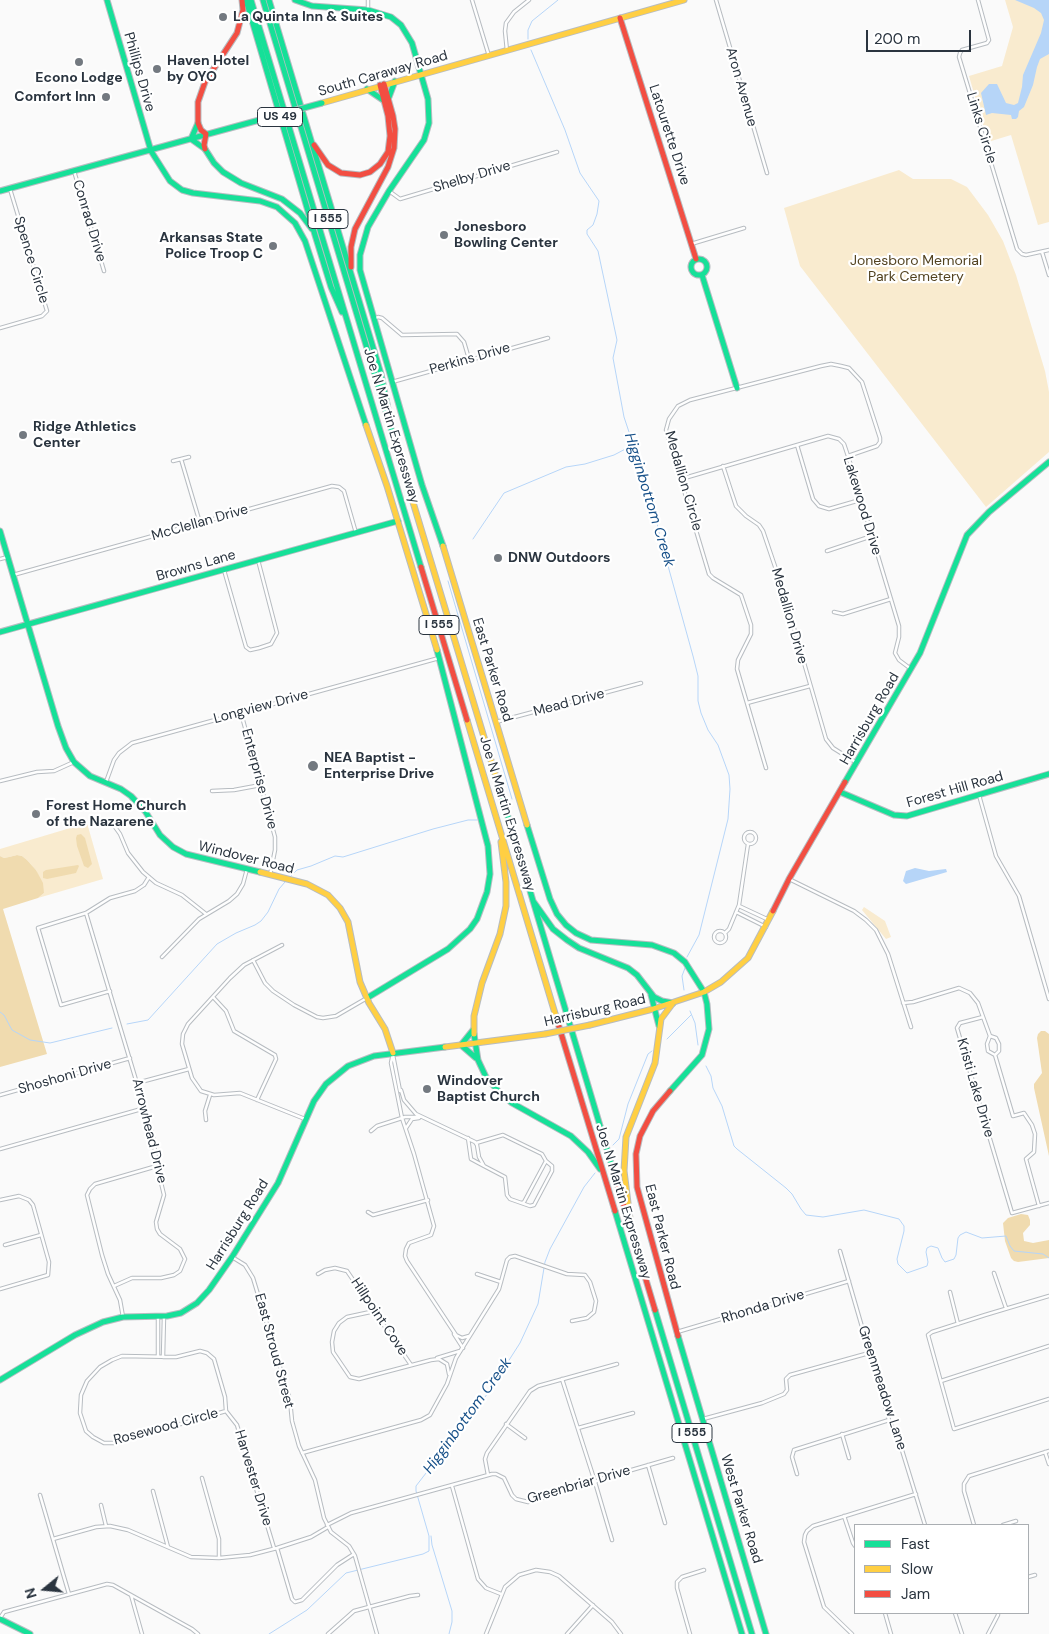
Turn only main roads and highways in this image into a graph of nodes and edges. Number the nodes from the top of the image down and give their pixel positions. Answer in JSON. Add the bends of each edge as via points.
{"nodes":[{"id":1,"x":107,"y":0,"type":"edge"},
{"id":2,"x":244,"y":0,"type":"edge"},
{"id":3,"x":251,"y":0,"type":"edge"},
{"id":4,"x":263,"y":0,"type":"edge"},
{"id":5,"x":269,"y":0,"type":"edge"},
{"id":6,"x":295,"y":0,"type":"edge"},
{"id":7,"x":684,"y":0,"type":"edge"},
{"id":8,"x":620,"y":18,"type":"junction"},
{"id":9,"x":421,"y":74,"type":"junction"},
{"id":10,"x":395,"y":81,"type":"junction"},
{"id":11,"x":382,"y":85,"type":"junction"},
{"id":12,"x":367,"y":89,"type":"junction"},
{"id":13,"x":386,"y":99,"type":"junction"},
{"id":14,"x":198,"y":123,"type":"junction"},
{"id":15,"x":206,"y":134,"type":"junction"},
{"id":16,"x":191,"y":138,"type":"junction"},
{"id":17,"x":311,"y":140,"type":"junction"},
{"id":18,"x":205,"y":149,"type":"junction"},
{"id":19,"x":151,"y":151,"type":"junction"},
{"id":20,"x":0,"y":192,"type":"edge"},
{"id":21,"x":315,"y":235,"type":"junction"},
{"id":22,"x":696,"y":259,"type":"junction"},
{"id":23,"x":702,"y":275,"type":"junction"},
{"id":24,"x":351,"y":276,"type":"junction"},
{"id":25,"x":353,"y":338,"type":"junction"},
{"id":26,"x":737,"y":388,"type":"road end"},
{"id":27,"x":394,"y":439,"type":"junction"},
{"id":28,"x":1049,"y":462,"type":"edge"},
{"id":29,"x":398,"y":521,"type":"junction"},
{"id":30,"x":0,"y":531,"type":"edge"},
{"id":31,"x":28,"y":624,"type":"junction"},
{"id":32,"x":0,"y":632,"type":"edge"},
{"id":33,"x":1049,"y":774,"type":"edge"},
{"id":34,"x":840,"y":792,"type":"junction"},
{"id":35,"x":500,"y":828,"type":"junction"},
{"id":36,"x":531,"y":899,"type":"junction"},
{"id":37,"x":650,"y":992,"type":"junction"},
{"id":38,"x":704,"y":992,"type":"junction"},
{"id":39,"x":367,"y":998,"type":"junction"},
{"id":40,"x":673,"y":1003,"type":"junction"},
{"id":41,"x":653,"y":1009,"type":"junction"},
{"id":42,"x":659,"y":1028,"type":"junction"},
{"id":43,"x":473,"y":1030,"type":"junction"},
{"id":44,"x":476,"y":1043,"type":"junction"},
{"id":45,"x":461,"y":1045,"type":"junction"},
{"id":46,"x":393,"y":1053,"type":"junction"},
{"id":47,"x":478,"y":1060,"type":"junction"},
{"id":48,"x":603,"y":1174,"type":"junction"},
{"id":49,"x":631,"y":1232,"type":"junction"},
{"id":50,"x":676,"y":1332,"type":"joint"},
{"id":51,"x":0,"y":1380,"type":"edge"},
{"id":52,"x":0,"y":1619,"type":"edge"},
{"id":53,"x":30,"y":1634,"type":"edge"},
{"id":54,"x":742,"y":1634,"type":"edge"},
{"id":55,"x":752,"y":1634,"type":"edge"},
{"id":56,"x":766,"y":1634,"type":"edge"}],
"edges":[{"from":1,"to":19,"type":"main road","name":"Phillips Drive"},
{"from":2,"to":14,"type":"main road","via":[[237,33],[200,96]]},
{"from":2,"to":21,"type":"main road","number":"US 49"},
{"from":3,"to":25,"type":"main road","name":"Joe N Martin Expressway","number":"I 555"},
{"from":4,"to":27,"type":"main road","name":"Joe N Martin Expressway","number":"I 555"},
{"from":5,"to":17,"type":"main road","number":"US 49"},
{"from":6,"to":9,"type":"main road","name":"East Parker Road","via":[[312,6],[368,10],[391,17],[401,25],[412,43]]},
{"from":7,"to":8,"type":"main road","name":"South Caraway Road"},
{"from":8,"to":9,"type":"main road","name":"South Caraway Road"},
{"from":8,"to":22,"type":"main road","name":"Latourette Drive"},
{"from":9,"to":10,"type":"main road","name":"South Caraway Road"},
{"from":9,"to":38,"type":"main road","name":"East Parker Road","via":[[428,99],[429,123],[424,140],[368,227],[360,255],[362,280],[428,505],[556,914],[576,933],[591,940],[652,945],[674,953],[693,972]]},
{"from":10,"to":11,"type":"main road","name":"South Caraway Road"},
{"from":10,"to":13,"type":"main road"},
{"from":11,"to":12,"type":"main road","name":"South Caraway Road"},
{"from":11,"to":13,"type":"main road"},
{"from":12,"to":13,"type":"main road"},
{"from":12,"to":15,"type":"main road","name":"South Caraway Road","bridge":true},
{"from":13,"to":17,"type":"main road","via":[[389,147],[382,161],[370,172],[351,175],[336,171]]},
{"from":13,"to":24,"type":"main road","via":[[395,129],[394,148],[388,167],[355,229],[350,256]]},
{"from":14,"to":15,"type":"main road"},
{"from":14,"to":16,"type":"main road"},
{"from":15,"to":16,"type":"main road","name":"South Caraway Road"},
{"from":15,"to":18,"type":"main road"},
{"from":16,"to":18,"type":"main road"},
{"from":16,"to":19,"type":"main road","name":"South Caraway Road"},
{"from":17,"to":24,"type":"main road","number":"US 49"},
{"from":18,"to":21,"type":"main road","via":[[217,166],[232,178],[288,203],[300,213]]},
{"from":19,"to":20,"type":"main road","name":"South Caraway Road"},
{"from":19,"to":29,"type":"main road","name":"Phillips Drive","via":[[170,181],[182,190],[260,201],[277,207],[298,228]]},
{"from":21,"to":25,"type":"main road","number":"US 49","via":[[331,287]]},
{"from":22,"to":23,"type":"main road","via":[[692,262],[692,270],[696,275]]},
{"from":22,"to":23,"type":"main road","via":[[702,259],[708,266]]},
{"from":23,"to":26,"type":"main road"},
{"from":24,"to":27,"type":"main road","number":"US 49","via":[[386,393]]},
{"from":25,"to":35,"type":"main road","name":"Joe N Martin Expressway","number":"I 555"},
{"from":27,"to":36,"type":"main road","name":"Joe N Martin Expressway","number":"I 555"},
{"from":28,"to":34,"type":"main road","name":"Harrisburg Road","via":[[989,512],[967,535],[911,669]]},
{"from":29,"to":31,"type":"main road","name":"Browns Lane"},
{"from":29,"to":39,"type":"main road","name":"Phillips Drive","via":[[488,846],[490,874],[477,919],[463,938]]},
{"from":30,"to":31,"type":"main road","name":"Windover Road"},
{"from":31,"to":32,"type":"main road","name":"Browns Lane"},
{"from":31,"to":39,"type":"main road","name":"Windover Road","via":[[59,728],[74,762],[85,773],[121,789],[136,800],[160,835],[179,850],[313,887],[328,895],[348,922],[357,971]]},
{"from":33,"to":34,"type":"main road","name":"Forest Hill Road","via":[[907,816],[894,815]]},
{"from":34,"to":38,"type":"main road","name":"Harrisburg Road","via":[[789,879],[755,947],[739,967]]},
{"from":35,"to":43,"type":"main road","via":[[506,906],[500,934],[480,990]]},
{"from":35,"to":48,"type":"main road","name":"Joe N Martin Expressway","number":"I 555"},
{"from":36,"to":37,"type":"main road","via":[[567,940],[628,968]]},
{"from":36,"to":49,"type":"main road","name":"Joe N Martin Expressway","number":"I 555"},
{"from":37,"to":40,"type":"main road","via":[[658,999]]},
{"from":37,"to":41,"type":"main road"},
{"from":38,"to":40,"type":"main road","name":"Harrisburg Road"},
{"from":38,"to":50,"type":"main road","name":"East Parker Road","via":[[709,1029],[702,1055],[653,1111],[640,1136],[636,1154],[640,1202]]},
{"from":39,"to":46,"type":"main road","name":"Windover Road","via":[[385,1029]]},
{"from":40,"to":41,"type":"main road","name":"Harrisburg Road"},
{"from":40,"to":42,"type":"main road","via":[[661,1019]]},
{"from":41,"to":42,"type":"main road"},
{"from":41,"to":44,"type":"main road","name":"Harrisburg Road","bridge":true,"via":[[545,1034]]},
{"from":42,"to":49,"type":"main road","via":[[654,1063],[629,1127],[624,1151]]},
{"from":43,"to":44,"type":"main road"},
{"from":43,"to":45,"type":"main road"},
{"from":44,"to":45,"type":"main road","name":"Harrisburg Road"},
{"from":44,"to":47,"type":"main road"},
{"from":45,"to":46,"type":"main road","name":"Harrisburg Road"},
{"from":45,"to":47,"type":"main road"},
{"from":46,"to":51,"type":"main road","name":"Harrisburg Road","via":[[374,1056],[339,1072],[321,1090],[305,1119],[284,1171],[232,1257],[197,1303],[181,1312],[161,1317],[123,1317],[103,1322]]},
{"from":47,"to":48,"type":"main road","via":[[486,1077],[500,1093],[571,1136],[588,1152]]},
{"from":48,"to":54,"type":"main road","name":"Joe N Martin Expressway","number":"I 555"},
{"from":49,"to":55,"type":"main road","name":"Joe N Martin Expressway","number":"I 555"},
{"from":50,"to":56,"type":"main road","name":"West Parker Road"},
{"from":52,"to":53,"type":"main road"}]}
